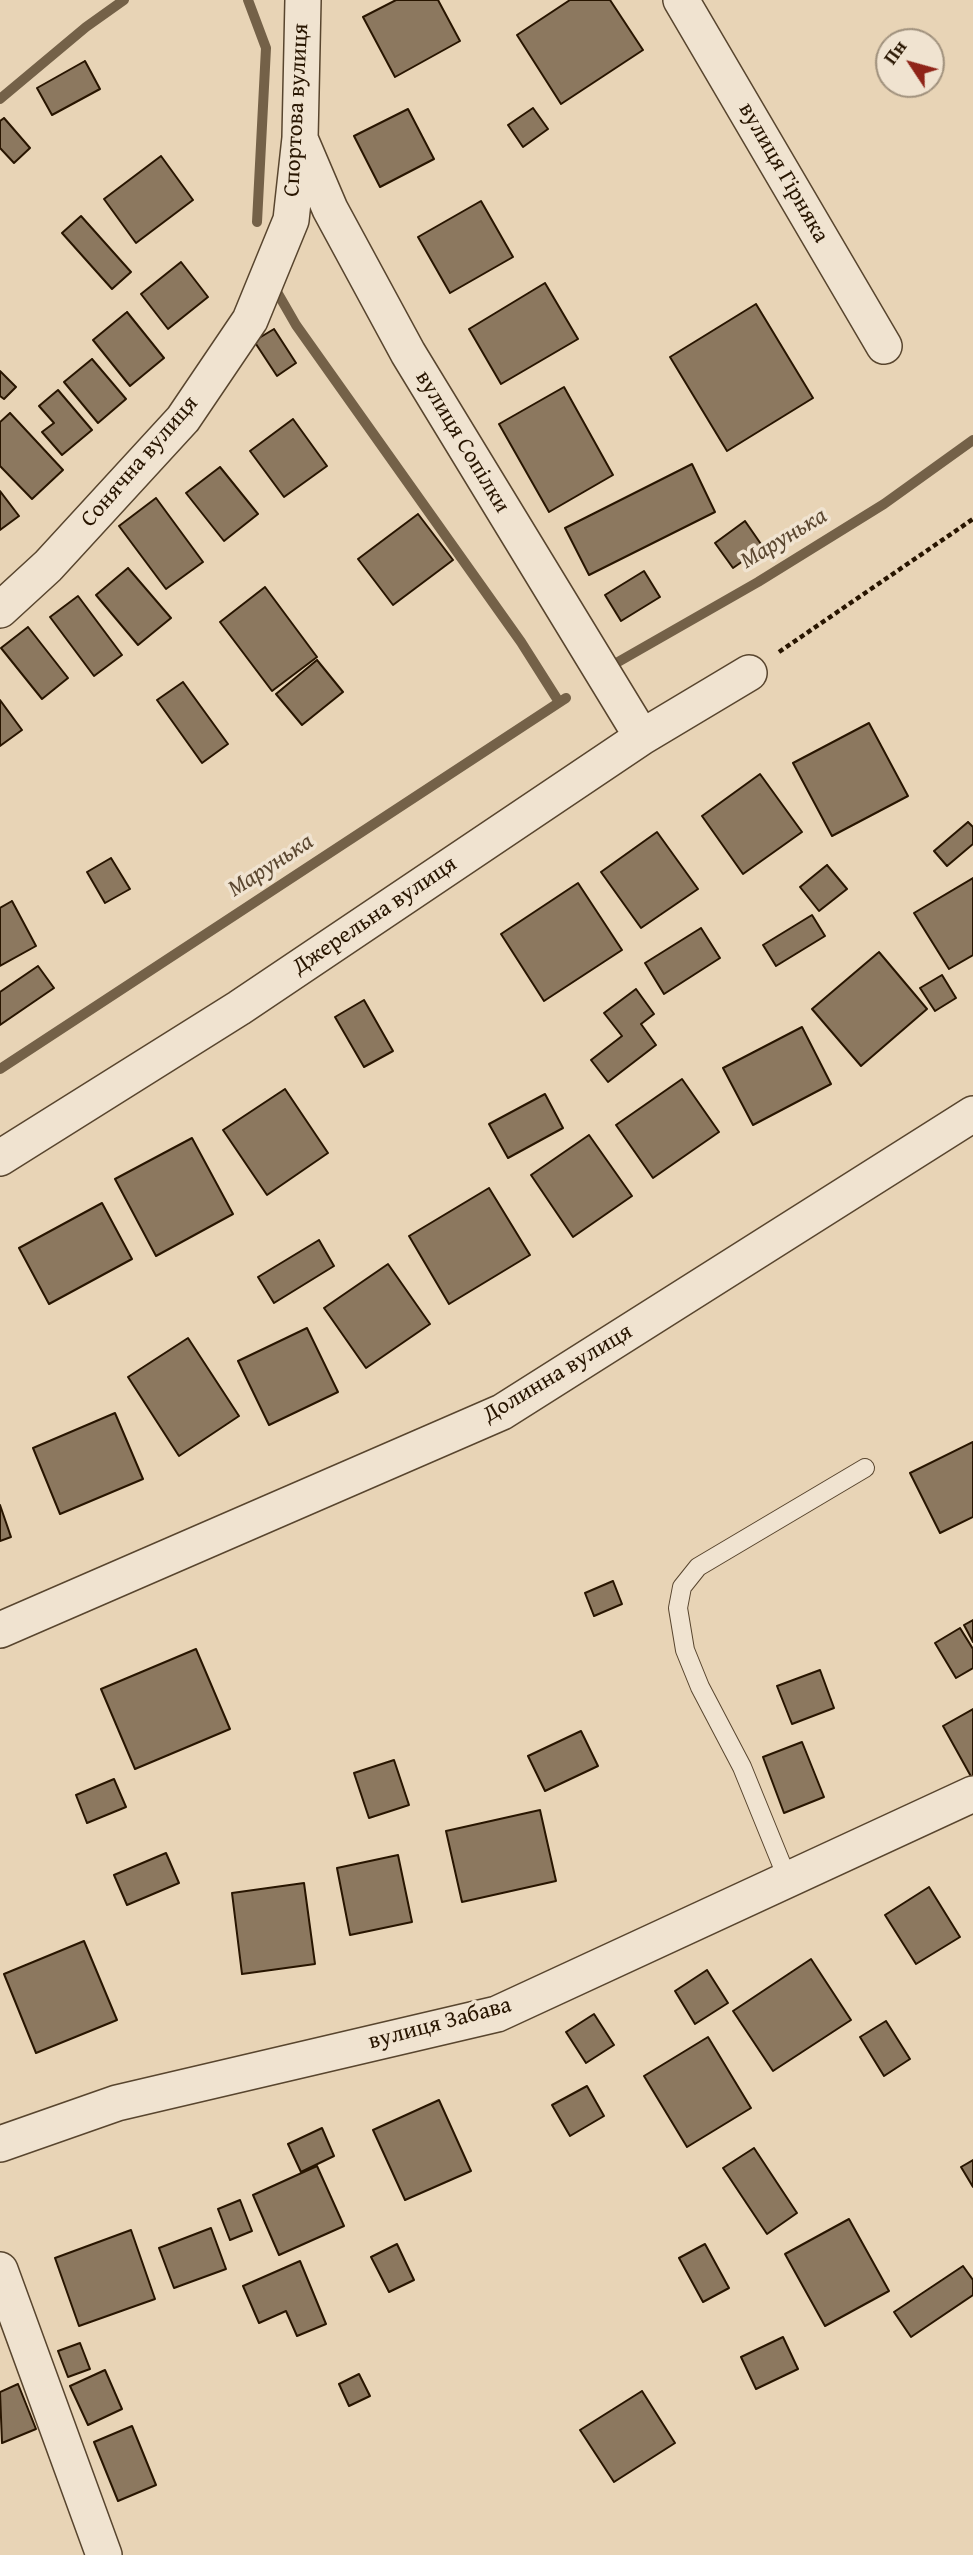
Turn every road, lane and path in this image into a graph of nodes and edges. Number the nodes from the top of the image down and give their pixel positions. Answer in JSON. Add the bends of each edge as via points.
{"nodes":[{"id":1,"x":303,"y":0,"type":"edge"},
{"id":2,"x":681,"y":0,"type":"edge"},
{"id":3,"x":300,"y":138,"type":"junction"},
{"id":4,"x":291,"y":220,"type":"joint"},
{"id":5,"x":884,"y":346,"type":"dead end"},
{"id":6,"x":973,"y":519,"type":"edge"},
{"id":7,"x":0,"y":610,"type":"edge"},
{"id":8,"x":749,"y":673,"type":"joint"},
{"id":9,"x":642,"y":737,"type":"junction"},
{"id":10,"x":973,"y":1114,"type":"edge"},
{"id":11,"x":0,"y":1158,"type":"edge"},
{"id":12,"x":864,"y":1468,"type":"dead end"},
{"id":13,"x":0,"y":1630,"type":"edge"},
{"id":14,"x":973,"y":1794,"type":"edge"},
{"id":15,"x":788,"y":1880,"type":"junction"},
{"id":16,"x":0,"y":2144,"type":"edge"},
{"id":17,"x":0,"y":2270,"type":"edge"},
{"id":18,"x":104,"y":2555,"type":"edge"}],
"edges":[{"from":1,"to":3,"type":"street","name":"Спортова вулиця"},
{"from":2,"to":5,"type":"street","name":"вулиця Гірняка"},
{"from":3,"to":4,"type":"street","name":"Спортова вулиця"},
{"from":3,"to":9,"type":"street","name":"вулиця Сопілки","via":[[330,209],[408,353]]},
{"from":4,"to":7,"type":"street","name":"Сонячна вулиця","via":[[250,320],[183,419],[48,566]]},
{"from":6,"to":8,"type":"path"},
{"from":8,"to":9,"type":"street","name":"Джерельна вулиця"},
{"from":9,"to":11,"type":"street","name":"Джерельна вулиця","via":[[239,1008]]},
{"from":10,"to":13,"type":"street","name":"Долинна вулиця","via":[[502,1412]]},
{"from":12,"to":15,"type":"lane","via":[[698,1567],[682,1587],[678,1608],[685,1650]]},
{"from":14,"to":15,"type":"street","name":"вулиця Забава"},
{"from":15,"to":16,"type":"street","name":"вулиця Забава","via":[[497,2014],[117,2102]]},
{"from":17,"to":18,"type":"street"}]}
